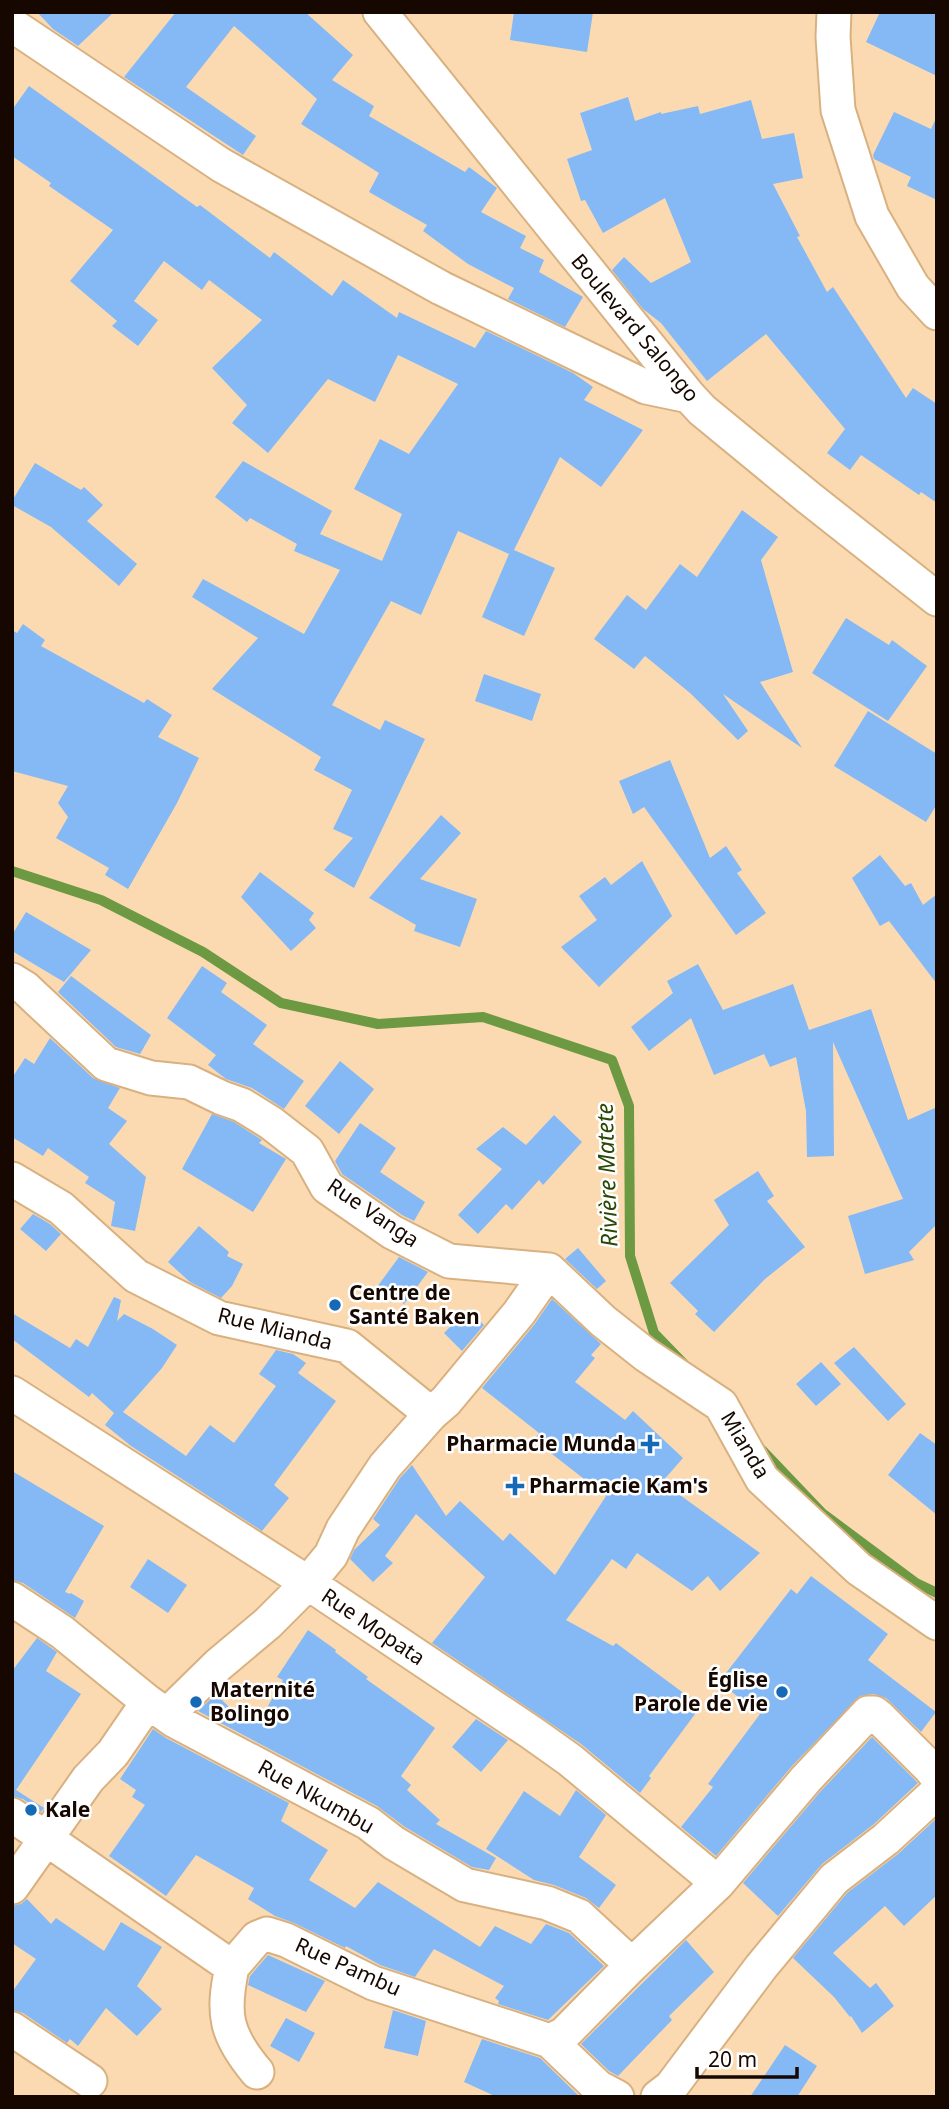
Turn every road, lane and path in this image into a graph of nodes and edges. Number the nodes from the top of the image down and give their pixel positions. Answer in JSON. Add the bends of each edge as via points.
{"nodes":[{"id":1,"x":380,"y":12,"type":"edge"},
{"id":2,"x":834,"y":12,"type":"edge"},
{"id":3,"x":12,"y":25,"type":"edge"},
{"id":4,"x":937,"y":313,"type":"edge"},
{"id":5,"x":689,"y":396,"type":"junction"},
{"id":6,"x":937,"y":599,"type":"edge"},
{"id":7,"x":12,"y":980,"type":"edge"},
{"id":8,"x":12,"y":1179,"type":"edge"},
{"id":9,"x":549,"y":1270,"type":"junction"},
{"id":10,"x":12,"y":1392,"type":"edge"},
{"id":11,"x":431,"y":1414,"type":"junction"},
{"id":12,"x":308,"y":1583,"type":"junction"},
{"id":13,"x":12,"y":1600,"type":"edge"},
{"id":14,"x":937,"y":1623,"type":"edge"},
{"id":15,"x":157,"y":1709,"type":"junction"},
{"id":16,"x":937,"y":1777,"type":"edge"},
{"id":17,"x":937,"y":1792,"type":"edge"},
{"id":18,"x":12,"y":1815,"type":"edge"},
{"id":19,"x":45,"y":1839,"type":"junction"},
{"id":20,"x":718,"y":1883,"type":"junction"},
{"id":21,"x":12,"y":1887,"type":"edge"},
{"id":22,"x":632,"y":1965,"type":"junction"},
{"id":23,"x":232,"y":1967,"type":"junction"},
{"id":24,"x":12,"y":2029,"type":"edge"},
{"id":25,"x":550,"y":2041,"type":"junction"},
{"id":26,"x":257,"y":2072,"type":"dead end"},
{"id":27,"x":90,"y":2081,"type":"dead end"},
{"id":28,"x":617,"y":2097,"type":"edge"},
{"id":29,"x":658,"y":2097,"type":"edge"}],
"edges":[{"from":1,"to":5,"type":"street","name":"Boulevard Salongo"},
{"from":2,"to":4,"type":"street","via":[[838,110],[872,216],[913,286]]},
{"from":3,"to":5,"type":"street","via":[[221,165],[441,288],[646,387]]},
{"from":5,"to":6,"type":"street","name":"Boulevard Salongo"},
{"from":7,"to":9,"type":"street","name":"Rue Vanga","via":[[106,1064],[151,1078],[189,1082],[271,1123],[307,1151],[327,1187],[392,1232],[449,1261]]},
{"from":8,"to":11,"type":"street","name":"Rue Mianda","via":[[61,1208],[136,1276],[219,1318],[347,1346]]},
{"from":9,"to":11,"type":"street","via":[[519,1313]]},
{"from":9,"to":14,"type":"street","name":"Mianda","via":[[603,1321],[721,1405],[762,1479],[859,1569]]},
{"from":10,"to":12,"type":"street","name":"Rue Mopata"},
{"from":11,"to":12,"type":"street","via":[[385,1466],[331,1555]]},
{"from":12,"to":15,"type":"street","via":[[218,1665]]},
{"from":12,"to":20,"type":"street","name":"Rue Mopata","via":[[570,1760]]},
{"from":13,"to":15,"type":"street","name":"Rue Nkumbu","via":[[62,1632]]},
{"from":15,"to":19,"type":"street","via":[[88,1779]]},
{"from":15,"to":22,"type":"street","name":"Rue Nkumbu","via":[[368,1823],[465,1885],[547,1903],[579,1916]]},
{"from":16,"to":20,"type":"street","via":[[879,1717],[868,1713]]},
{"from":17,"to":29,"type":"street","via":[[834,1879],[671,2087]]},
{"from":18,"to":19,"type":"street"},
{"from":19,"to":21,"type":"street"},
{"from":19,"to":23,"type":"street"},
{"from":20,"to":22,"type":"street"},
{"from":22,"to":25,"type":"street","via":[[564,2034]]},
{"from":23,"to":25,"type":"street","name":"Rue Pambu","via":[[257,1938],[267,1934],[373,1983]]},
{"from":23,"to":26,"type":"street","via":[[226,1998],[230,2029]]},
{"from":24,"to":27,"type":"street"},
{"from":25,"to":28,"type":"street","via":[[598,2087]]}]}
